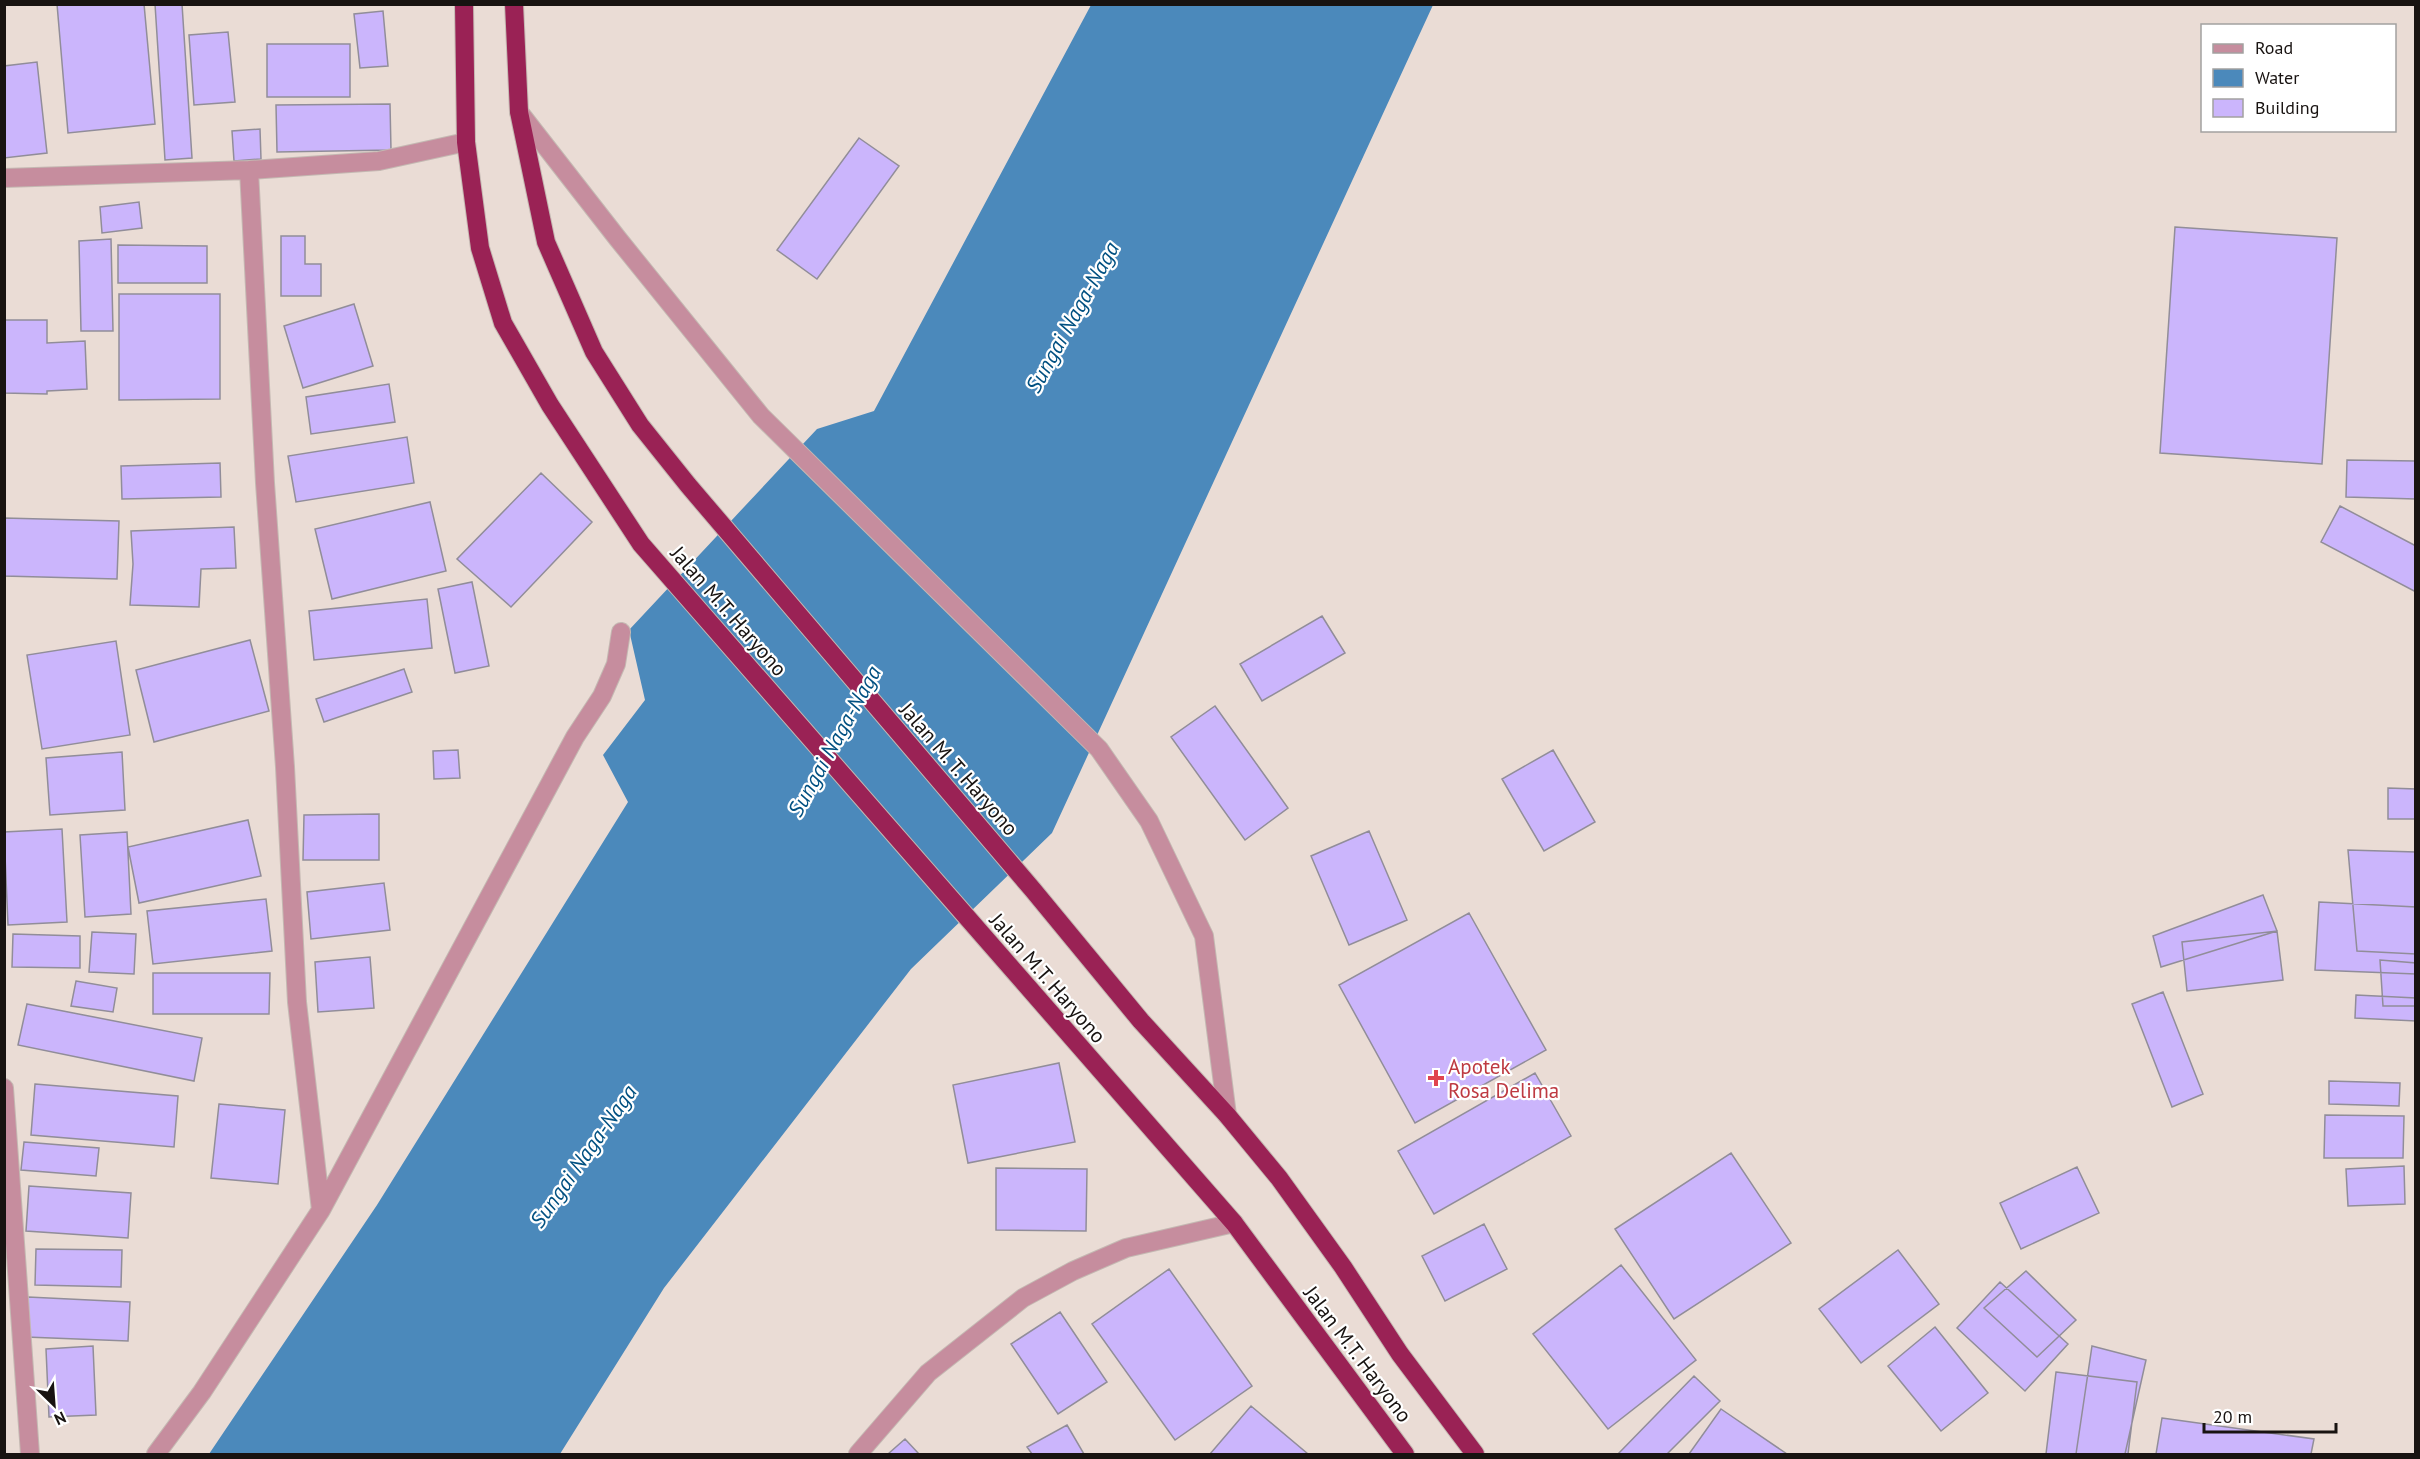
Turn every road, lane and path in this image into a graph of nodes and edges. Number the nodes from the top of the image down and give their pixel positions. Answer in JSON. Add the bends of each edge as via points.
{"nodes":[{"id":1,"x":464,"y":4,"type":"edge"},
{"id":2,"x":514,"y":4,"type":"edge"},
{"id":3,"x":519,"y":112,"type":"junction"},
{"id":4,"x":466,"y":142,"type":"junction"},
{"id":5,"x":249,"y":170,"type":"junction"},
{"id":6,"x":4,"y":178,"type":"edge"},
{"id":7,"x":621,"y":632,"type":"dead end"},
{"id":8,"x":1033,"y":890,"type":"joint"},
{"id":9,"x":4,"y":1088,"type":"edge"},
{"id":10,"x":1227,"y":1115,"type":"junction"},
{"id":11,"x":321,"y":1210,"type":"junction"},
{"id":12,"x":1234,"y":1223,"type":"junction"},
{"id":13,"x":30,"y":1455,"type":"edge"},
{"id":14,"x":156,"y":1455,"type":"edge"},
{"id":15,"x":858,"y":1455,"type":"edge"},
{"id":16,"x":1405,"y":1455,"type":"edge"},
{"id":17,"x":1475,"y":1455,"type":"edge"}],
"edges":[{"from":1,"to":4,"type":"highway","name":"Jalan M.T. Haryono"},
{"from":2,"to":3,"type":"highway","name":"Jalan M. T. Haryono"},
{"from":3,"to":8,"type":"highway","name":"Jalan M. T. Haryono","via":[[546,242],[594,352],[640,425]]},
{"from":3,"to":10,"type":"street","via":[[761,416],[1100,749],[1149,821],[1204,936]]},
{"from":4,"to":5,"type":"street","via":[[379,161]]},
{"from":4,"to":12,"type":"highway","name":"Jalan M.T. Haryono","via":[[480,248],[503,323],[550,405],[641,544]]},
{"from":5,"to":6,"type":"street"},
{"from":5,"to":11,"type":"street","via":[[297,1002]]},
{"from":7,"to":11,"type":"street","via":[[616,664],[602,696],[575,737]]},
{"from":8,"to":10,"type":"highway","name":"Jalan M.T. Haryono","via":[[1141,1021]]},
{"from":9,"to":13,"type":"street"},
{"from":10,"to":17,"type":"highway","name":"Jalan M.T. Haryono","via":[[1279,1178]]},
{"from":11,"to":14,"type":"street"},
{"from":12,"to":15,"type":"street","via":[[1126,1248],[1023,1298],[928,1373]]},
{"from":12,"to":16,"type":"highway","name":"Jalan M.T. Haryono"}]}
